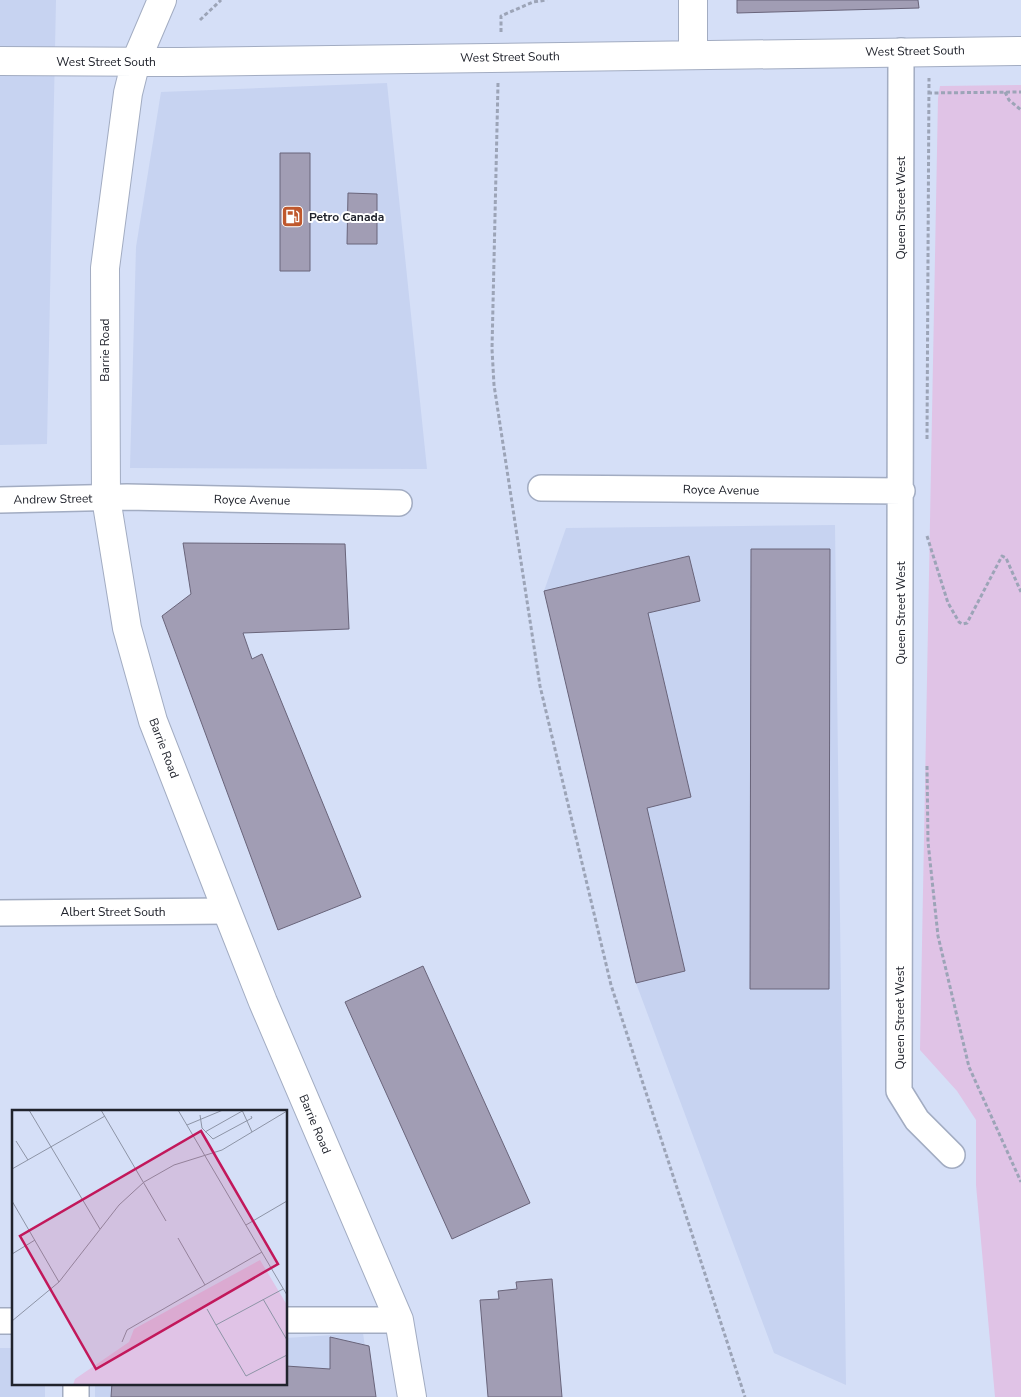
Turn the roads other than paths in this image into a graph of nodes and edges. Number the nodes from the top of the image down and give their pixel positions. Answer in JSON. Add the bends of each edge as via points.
{"nodes":[{"id":1,"x":162,"y":0,"type":"edge"},
{"id":2,"x":693,"y":0,"type":"edge"},
{"id":3,"x":1021,"y":50,"type":"edge"},
{"id":4,"x":901,"y":51,"type":"junction"},
{"id":5,"x":693,"y":54,"type":"junction"},
{"id":6,"x":0,"y":61,"type":"edge"},
{"id":7,"x":136,"y":61,"type":"junction"},
{"id":8,"x":541,"y":488,"type":"dead end"},
{"id":9,"x":902,"y":491,"type":"junction"},
{"id":10,"x":106,"y":498,"type":"junction"},
{"id":11,"x":0,"y":500,"type":"edge"},
{"id":12,"x":398,"y":503,"type":"dead end"},
{"id":13,"x":227,"y":911,"type":"junction"},
{"id":14,"x":0,"y":913,"type":"edge"},
{"id":15,"x":952,"y":1155,"type":"dead end"},
{"id":16,"x":288,"y":1320,"type":"edge"},
{"id":17,"x":400,"y":1320,"type":"junction"},
{"id":18,"x":76,"y":1384,"type":"edge"},
{"id":19,"x":76,"y":1397,"type":"edge"},
{"id":20,"x":412,"y":1397,"type":"edge"}],
"edges":[{"from":1,"to":7,"type":"street","name":"Barrie Road"},
{"from":2,"to":5,"type":"street"},
{"from":3,"to":4,"type":"street","name":"West Street South"},
{"from":4,"to":5,"type":"street","name":"West Street South"},
{"from":4,"to":9,"type":"street","name":"Queen Street West"},
{"from":5,"to":7,"type":"street","name":"West Street South"},
{"from":6,"to":7,"type":"street","name":"West Street South"},
{"from":7,"to":10,"type":"street","name":"Barrie Road","via":[[128,93],[105,268]]},
{"from":8,"to":9,"type":"street","name":"Royce Avenue"},
{"from":9,"to":15,"type":"street","name":"Queen Street West","via":[[899,1090],[917,1120]]},
{"from":10,"to":11,"type":"street","name":"Andrew Street"},
{"from":10,"to":12,"type":"street","name":"Royce Avenue"},
{"from":10,"to":13,"type":"street","name":"Barrie Road","via":[[127,628],[153,721]]},
{"from":13,"to":14,"type":"street","name":"Albert Street South"},
{"from":13,"to":17,"type":"street","name":"Barrie Road"},
{"from":16,"to":17,"type":"street"},
{"from":17,"to":20,"type":"street","name":"Barrie Road"},
{"from":18,"to":19,"type":"street"}]}
